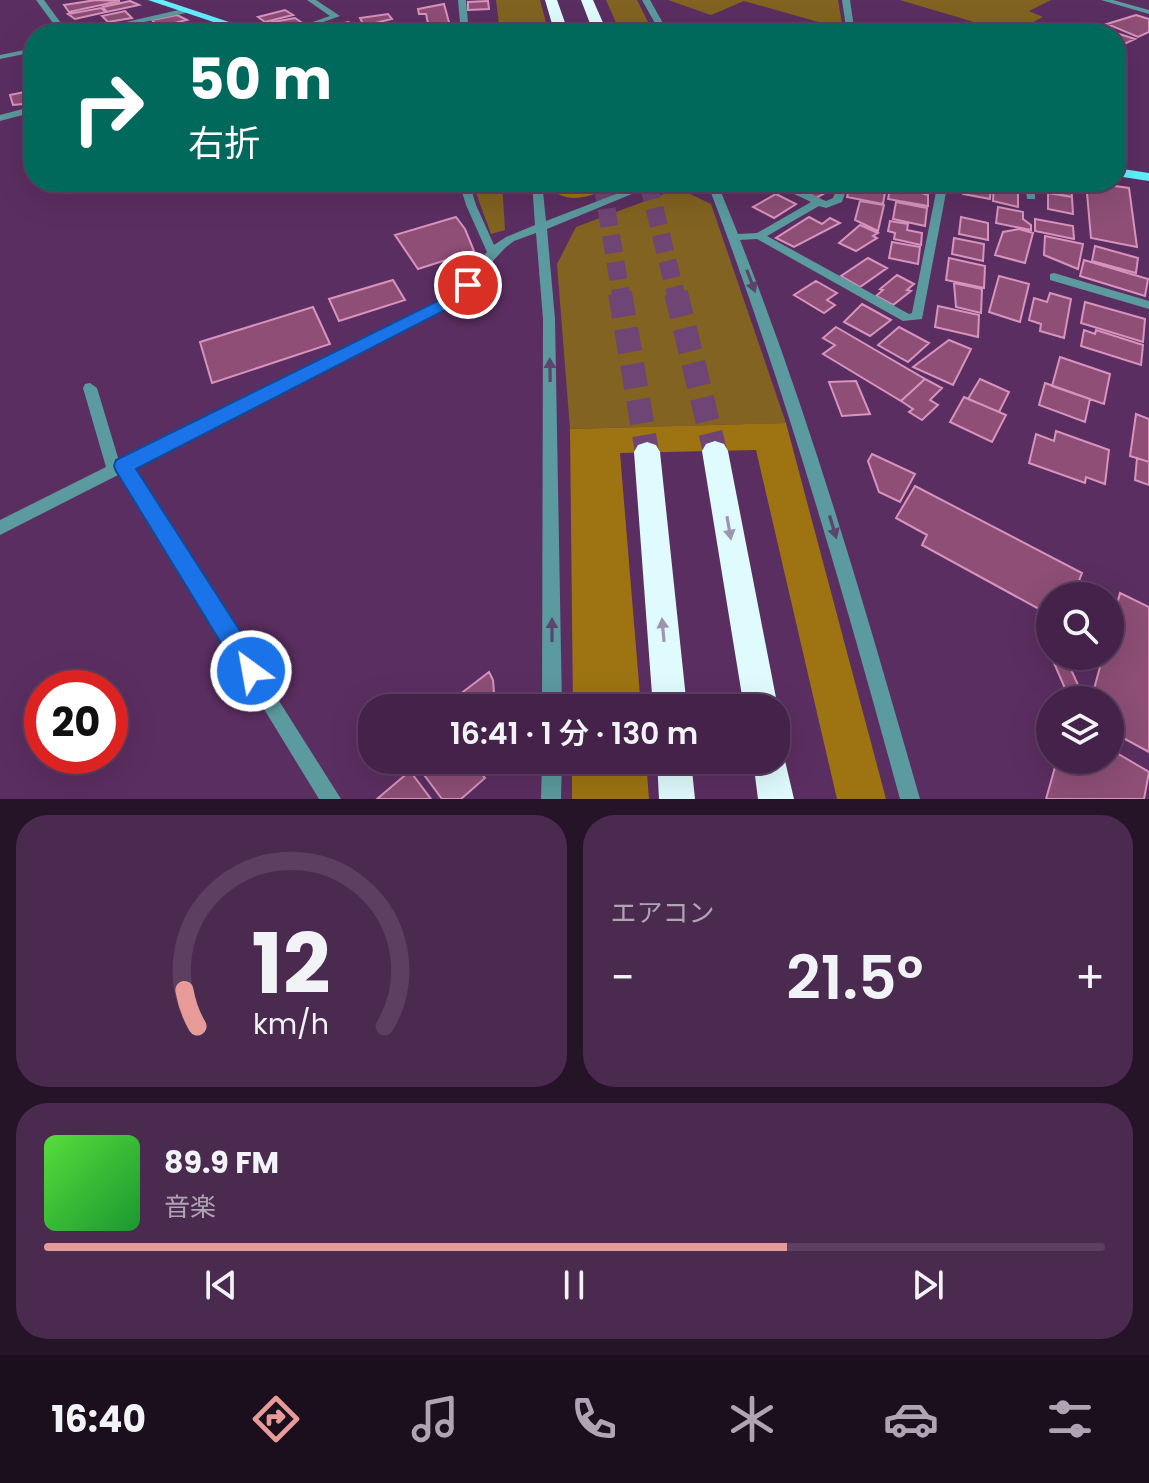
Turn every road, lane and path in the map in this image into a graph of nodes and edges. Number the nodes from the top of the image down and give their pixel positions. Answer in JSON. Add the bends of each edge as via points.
{"nodes":[{"id":1,"x":40,"y":0,"type":"edge"},
{"id":2,"x":153,"y":0,"type":"edge"},
{"id":3,"x":311,"y":0,"type":"edge"},
{"id":4,"x":462,"y":0,"type":"edge"},
{"id":5,"x":551,"y":0,"type":"edge"},
{"id":6,"x":587,"y":0,"type":"edge"},
{"id":7,"x":646,"y":0,"type":"edge"},
{"id":8,"x":846,"y":0,"type":"edge"},
{"id":9,"x":1105,"y":0,"type":"edge"},
{"id":10,"x":183,"y":11,"type":"junction"},
{"id":11,"x":1149,"y":12,"type":"edge"},
{"id":12,"x":58,"y":24,"type":"edge"},
{"id":13,"x":123,"y":24,"type":"edge"},
{"id":14,"x":227,"y":24,"type":"edge"},
{"id":15,"x":312,"y":24,"type":"edge"},
{"id":16,"x":464,"y":24,"type":"edge"},
{"id":17,"x":559,"y":24,"type":"edge"},
{"id":18,"x":597,"y":24,"type":"edge"},
{"id":19,"x":659,"y":24,"type":"edge"},
{"id":20,"x":850,"y":24,"type":"edge"},
{"id":21,"x":24,"y":52,"type":"edge"},
{"id":22,"x":0,"y":57,"type":"edge"},
{"id":23,"x":0,"y":102,"type":"edge"},
{"id":24,"x":24,"y":112,"type":"edge"},
{"id":25,"x":3,"y":117,"type":"edge"},
{"id":26,"x":1126,"y":174,"type":"edge"},
{"id":27,"x":1149,"y":177,"type":"edge"},
{"id":28,"x":467,"y":192,"type":"edge"},
{"id":29,"x":538,"y":192,"type":"edge"},
{"id":30,"x":629,"y":192,"type":"edge"},
{"id":31,"x":716,"y":192,"type":"edge"},
{"id":32,"x":795,"y":192,"type":"edge"},
{"id":33,"x":841,"y":192,"type":"edge"},
{"id":34,"x":941,"y":192,"type":"edge"},
{"id":35,"x":1031,"y":192,"type":"edge"},
{"id":36,"x":1031,"y":197,"type":"dead end"},
{"id":37,"x":826,"y":207,"type":"junction"},
{"id":38,"x":541,"y":225,"type":"junction"},
{"id":39,"x":759,"y":236,"type":"junction"},
{"id":40,"x":735,"y":237,"type":"junction"},
{"id":41,"x":491,"y":250,"type":"junction"},
{"id":42,"x":1054,"y":277,"type":"dead end"},
{"id":43,"x":1149,"y":305,"type":"edge"},
{"id":44,"x":90,"y":388,"type":"dead end"},
{"id":45,"x":715,"y":451,"type":"tunnel mouth"},
{"id":46,"x":647,"y":452,"type":"tunnel mouth"},
{"id":47,"x":119,"y":468,"type":"junction"},
{"id":48,"x":0,"y":528,"type":"edge"},
{"id":49,"x":552,"y":694,"type":"edge"},
{"id":50,"x":669,"y":694,"type":"edge"},
{"id":51,"x":758,"y":694,"type":"edge"},
{"id":52,"x":552,"y":774,"type":"edge"},
{"id":53,"x":675,"y":774,"type":"edge"},
{"id":54,"x":772,"y":774,"type":"edge"},
{"id":55,"x":331,"y":799,"type":"edge"},
{"id":56,"x":551,"y":799,"type":"edge"},
{"id":57,"x":677,"y":799,"type":"edge"},
{"id":58,"x":776,"y":799,"type":"edge"},
{"id":59,"x":910,"y":799,"type":"edge"}],
"edges":[{"from":1,"to":12,"type":"street"},
{"from":2,"to":10,"type":"main road"},
{"from":3,"to":15,"type":"street","via":[[336,16]]},
{"from":4,"to":16,"type":"street"},
{"from":5,"to":17,"type":"highway"},
{"from":6,"to":18,"type":"highway"},
{"from":7,"to":19,"type":"street"},
{"from":8,"to":20,"type":"street"},
{"from":9,"to":11,"type":"street"},
{"from":10,"to":13,"type":"street"},
{"from":10,"to":14,"type":"main road"},
{"from":21,"to":22,"type":"street"},
{"from":23,"to":25,"type":"street"},
{"from":24,"to":25,"type":"street"},
{"from":26,"to":27,"type":"main road"},
{"from":28,"to":41,"type":"street"},
{"from":29,"to":38,"type":"street"},
{"from":30,"to":38,"type":"street"},
{"from":31,"to":40,"type":"street"},
{"from":32,"to":37,"type":"street"},
{"from":33,"to":37,"type":"street"},
{"from":34,"to":39,"type":"street","via":[[914,318]]},
{"from":35,"to":36,"type":"street"},
{"from":37,"to":39,"type":"street"},
{"from":38,"to":41,"type":"street"},
{"from":49,"to":38,"type":"street","one_way":true,"via":[[549,319]]},
{"from":39,"to":40,"type":"street"},
{"from":40,"to":59,"type":"street","one_way":true,"via":[[801,422]]},
{"from":41,"to":47,"type":"street","via":[[468,285],[449,301]]},
{"from":42,"to":43,"type":"street"},
{"from":44,"to":47,"type":"street"},
{"from":45,"to":51,"type":"highway","one_way":true},
{"from":50,"to":46,"type":"highway","one_way":true},
{"from":47,"to":48,"type":"street"},
{"from":47,"to":55,"type":"street"},
{"from":52,"to":56,"type":"street"},
{"from":53,"to":57,"type":"highway"},
{"from":54,"to":58,"type":"highway"}]}
